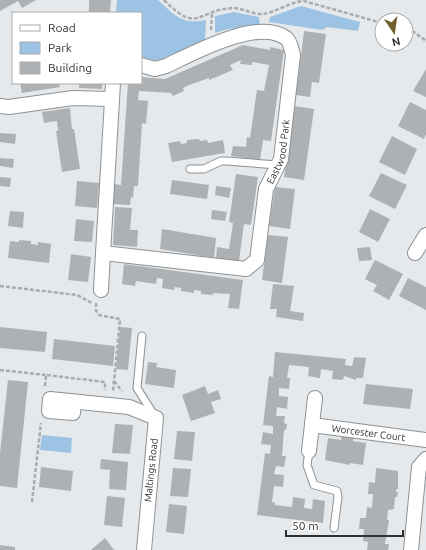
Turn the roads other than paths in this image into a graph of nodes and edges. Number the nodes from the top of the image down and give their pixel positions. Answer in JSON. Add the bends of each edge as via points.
{"nodes":[{"id":1,"x":142,"y":65,"type":"edge"},
{"id":2,"x":113,"y":84,"type":"edge"},
{"id":3,"x":111,"y":99,"type":"junction"},
{"id":4,"x":0,"y":106,"type":"edge"},
{"id":5,"x":278,"y":165,"type":"junction"},
{"id":6,"x":190,"y":169,"type":"dead end"},
{"id":7,"x":426,"y":236,"type":"edge"},
{"id":8,"x":103,"y":253,"type":"junction"},
{"id":9,"x":415,"y":253,"type":"dead end"},
{"id":10,"x":101,"y":290,"type":"dead end"},
{"id":11,"x":142,"y":336,"type":"dead end"},
{"id":12,"x":314,"y":398,"type":"dead end"},
{"id":13,"x":74,"y":402,"type":"dead end"},
{"id":14,"x":156,"y":418,"type":"junction"},
{"id":15,"x":312,"y":425,"type":"junction"},
{"id":16,"x":426,"y":440,"type":"edge"},
{"id":17,"x":309,"y":451,"type":"joint"},
{"id":18,"x":426,"y":459,"type":"edge"},
{"id":19,"x":334,"y":528,"type":"dead end"},
{"id":20,"x":144,"y":550,"type":"edge"},
{"id":21,"x":411,"y":550,"type":"edge"}],
"edges":[{"from":1,"to":5,"type":"street","name":"Eastwood Park","via":[[155,68],[166,66],[231,36],[263,32],[286,38],[293,55],[281,159]]},
{"from":2,"to":3,"type":"street"},
{"from":3,"to":4,"type":"street","via":[[73,98]]},
{"from":3,"to":8,"type":"street"},
{"from":5,"to":6,"type":"lane","via":[[221,161],[204,170]]},
{"from":5,"to":8,"type":"street","name":"Eastwood Park","via":[[266,189],[257,260],[246,269]]},
{"from":7,"to":9,"type":"street"},
{"from":8,"to":10,"type":"street"},
{"from":11,"to":14,"type":"lane","via":[[137,388]]},
{"from":12,"to":15,"type":"street"},
{"from":13,"to":14,"type":"street","via":[[129,407]]},
{"from":14,"to":20,"type":"street","name":"Maltings Road"},
{"from":15,"to":16,"type":"street","name":"Worcester Court"},
{"from":15,"to":17,"type":"street"},
{"from":17,"to":19,"type":"lane","via":[[307,465],[314,485],[337,491]]},
{"from":18,"to":21,"type":"street","via":[[419,467]]}]}
